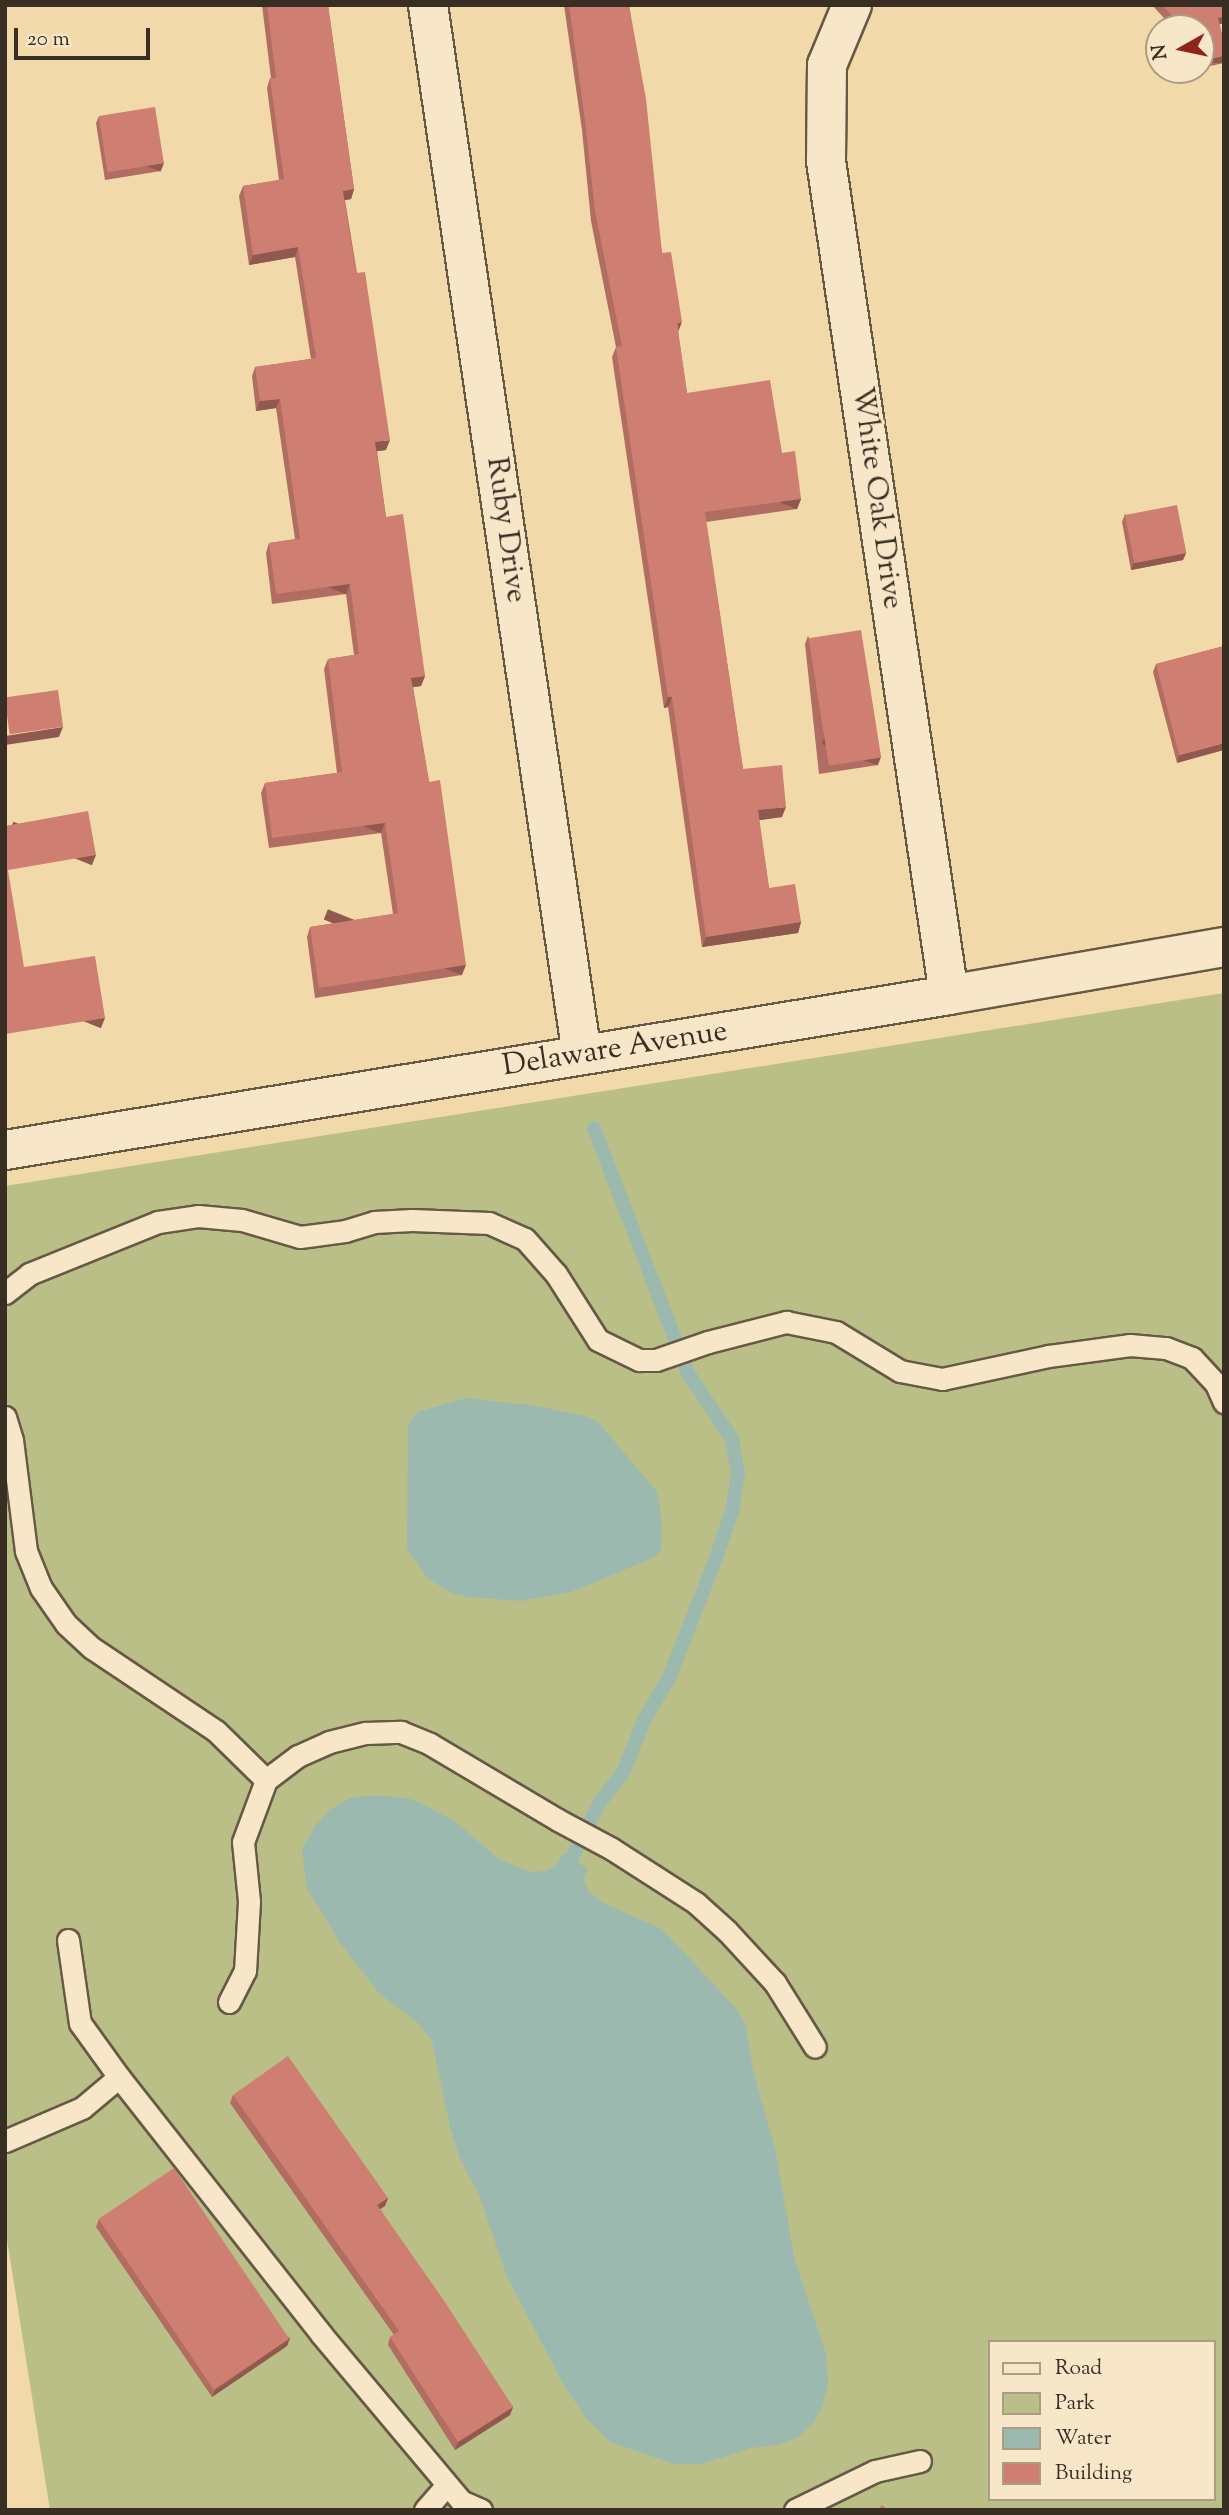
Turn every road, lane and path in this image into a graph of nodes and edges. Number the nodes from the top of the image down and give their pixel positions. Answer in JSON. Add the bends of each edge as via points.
{"nodes":[{"id":1,"x":428,"y":5,"type":"edge"},
{"id":2,"x":852,"y":5,"type":"edge"},
{"id":3,"x":1224,"y":947,"type":"edge"},
{"id":4,"x":949,"y":995,"type":"junction"},
{"id":5,"x":582,"y":1055,"type":"junction"},
{"id":6,"x":5,"y":1150,"type":"edge"},
{"id":7,"x":5,"y":1293,"type":"edge"},
{"id":8,"x":1224,"y":1402,"type":"edge"},
{"id":9,"x":5,"y":1417,"type":"edge"},
{"id":10,"x":266,"y":1780,"type":"junction"},
{"id":11,"x":68,"y":1940,"type":"dead end"},
{"id":12,"x":229,"y":2002,"type":"dead end"},
{"id":13,"x":815,"y":2047,"type":"dead end"},
{"id":14,"x":119,"y":2077,"type":"junction"},
{"id":15,"x":5,"y":2141,"type":"edge"},
{"id":16,"x":920,"y":2461,"type":"dead end"},
{"id":17,"x":447,"y":2485,"type":"junction"},
{"id":18,"x":425,"y":2510,"type":"edge"},
{"id":19,"x":481,"y":2510,"type":"edge"},
{"id":20,"x":795,"y":2510,"type":"edge"}],
"edges":[{"from":1,"to":5,"type":"street","name":"Ruby Drive"},
{"from":2,"to":4,"type":"street","name":"White Oak Drive","via":[[827,65],[826,161]]},
{"from":3,"to":4,"type":"street","name":"Delaware Avenue"},
{"from":4,"to":5,"type":"street","name":"Delaware Avenue"},
{"from":5,"to":6,"type":"street","name":"Delaware Avenue"},
{"from":7,"to":8,"type":"lane","via":[[29,1274],[158,1222],[185,1218],[242,1220],[300,1237],[399,1220],[489,1223],[525,1239],[556,1274],[598,1339],[639,1360],[656,1360],[786,1322],[836,1332],[900,1371],[942,1379],[1048,1356],[1130,1345],[1166,1348],[1192,1358],[1216,1384]]},
{"from":9,"to":10,"type":"lane","via":[[26,1551],[41,1588],[65,1624],[92,1648],[216,1731]]},
{"from":10,"to":12,"type":"lane","via":[[243,1842],[249,1901],[245,1971]]},
{"from":10,"to":13,"type":"lane","via":[[298,1756],[366,1733],[401,1732],[430,1744],[659,1876],[727,1931],[775,1983]]},
{"from":11,"to":14,"type":"lane","via":[[80,2024]]},
{"from":14,"to":15,"type":"lane","via":[[82,2108]]},
{"from":14,"to":17,"type":"lane","via":[[321,2334]]},
{"from":16,"to":20,"type":"lane","via":[[875,2471]]},
{"from":17,"to":18,"type":"lane"},
{"from":17,"to":19,"type":"lane","via":[[461,2501]]}]}
